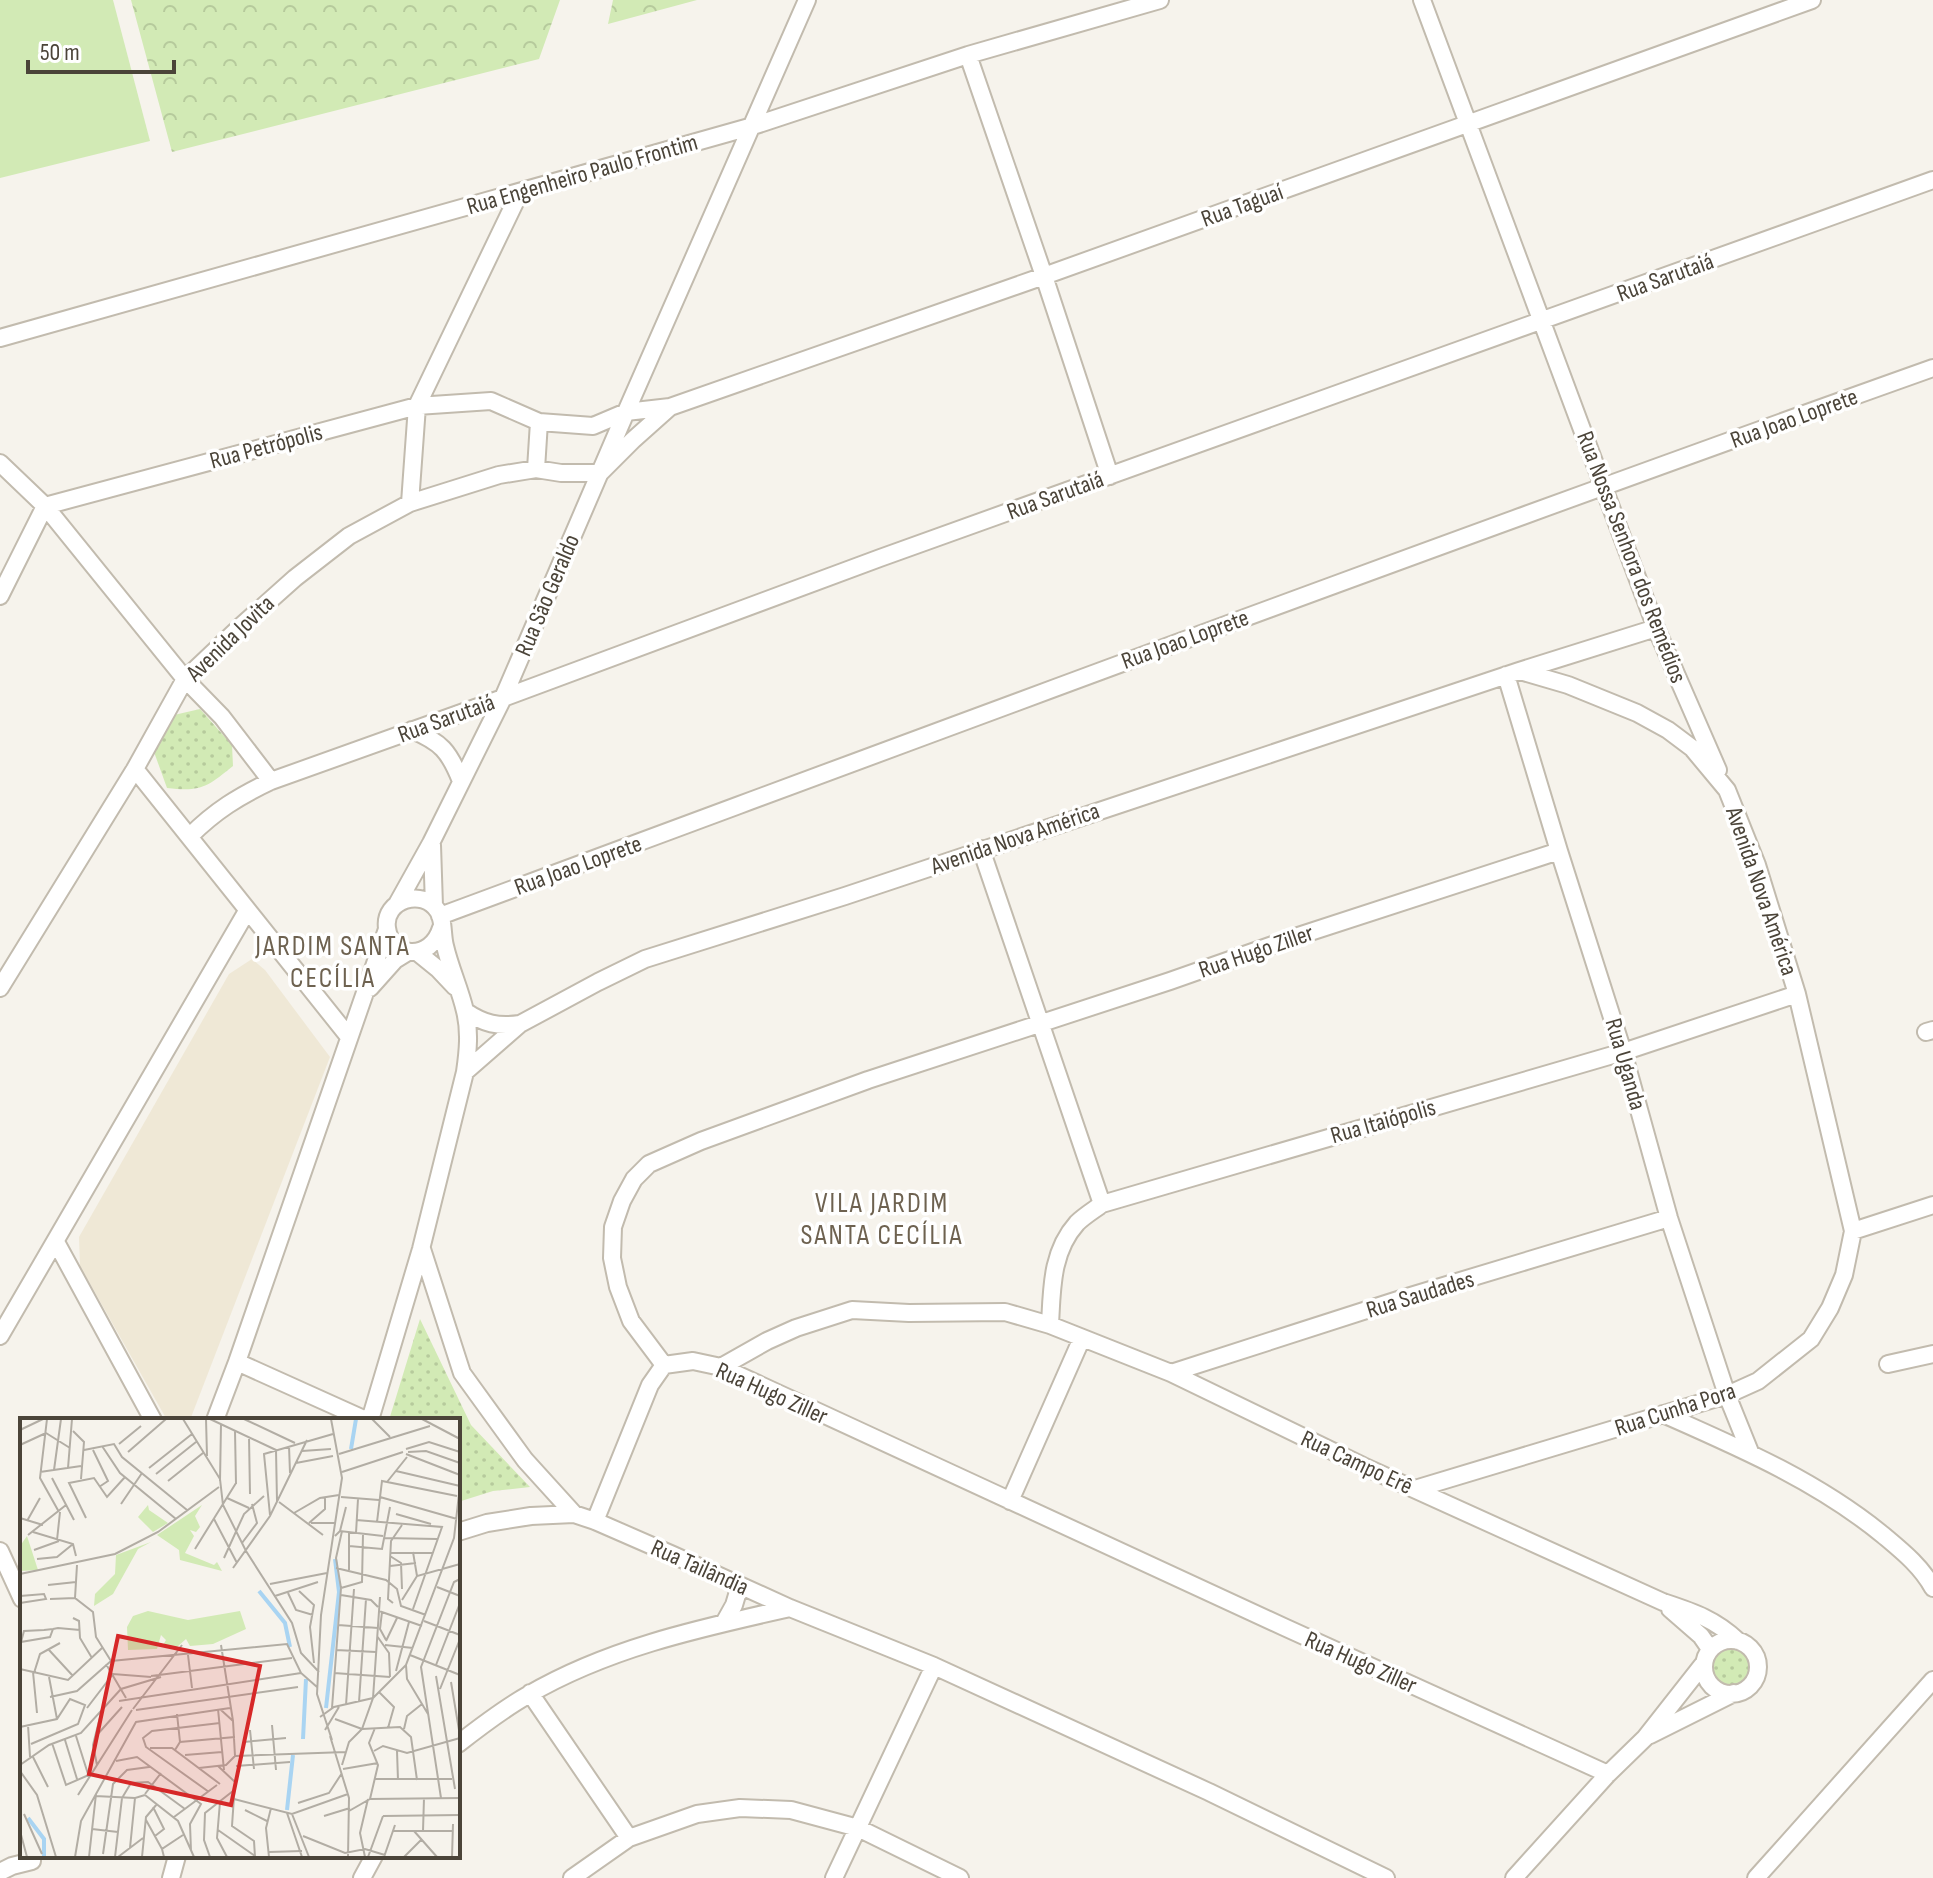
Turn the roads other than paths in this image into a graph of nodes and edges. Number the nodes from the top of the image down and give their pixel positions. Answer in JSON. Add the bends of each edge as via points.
{"nodes":[{"id":1,"x":807,"y":0,"type":"edge"},
{"id":2,"x":1160,"y":0,"type":"edge"},
{"id":3,"x":1422,"y":0,"type":"edge"},
{"id":4,"x":1812,"y":0,"type":"edge"},
{"id":5,"x":968,"y":55,"type":"junction"},
{"id":6,"x":1467,"y":124,"type":"junction"},
{"id":7,"x":753,"y":126,"type":"junction"},
{"id":8,"x":1933,"y":180,"type":"edge"},
{"id":9,"x":520,"y":192,"type":"junction"},
{"id":10,"x":1044,"y":276,"type":"junction"},
{"id":11,"x":1542,"y":321,"type":"junction"},
{"id":12,"x":0,"y":338,"type":"edge"},
{"id":13,"x":1933,"y":368,"type":"edge"},
{"id":14,"x":417,"y":406,"type":"junction"},
{"id":15,"x":670,"y":407,"type":"junction"},
{"id":16,"x":626,"y":412,"type":"junction"},
{"id":17,"x":539,"y":422,"type":"junction"},
{"id":18,"x":0,"y":463,"type":"edge"},
{"id":19,"x":536,"y":469,"type":"junction"},
{"id":20,"x":600,"y":473,"type":"junction"},
{"id":21,"x":1110,"y":476,"type":"junction"},
{"id":22,"x":1604,"y":485,"type":"junction"},
{"id":23,"x":410,"y":503,"type":"junction"},
{"id":24,"x":45,"y":506,"type":"junction"},
{"id":25,"x":0,"y":596,"type":"edge"},
{"id":26,"x":1656,"y":628,"type":"junction"},
{"id":27,"x":1512,"y":673,"type":"junction"},
{"id":28,"x":185,"y":679,"type":"junction"},
{"id":29,"x":503,"y":698,"type":"junction"},
{"id":30,"x":412,"y":730,"type":"junction"},
{"id":31,"x":135,"y":769,"type":"junction"},
{"id":32,"x":271,"y":781,"type":"junction"},
{"id":33,"x":461,"y":781,"type":"junction"},
{"id":34,"x":1727,"y":790,"type":"junction"},
{"id":35,"x":190,"y":836,"type":"junction"},
{"id":36,"x":431,"y":843,"type":"junction"},
{"id":37,"x":981,"y":849,"type":"junction"},
{"id":38,"x":1559,"y":851,"type":"junction"},
{"id":39,"x":397,"y":904,"type":"junction"},
{"id":40,"x":247,"y":911,"type":"junction"},
{"id":41,"x":438,"y":917,"type":"junction"},
{"id":42,"x":387,"y":929,"type":"junction"},
{"id":43,"x":412,"y":952,"type":"junction"},
{"id":44,"x":0,"y":988,"type":"edge"},
{"id":45,"x":458,"y":991,"type":"junction"},
{"id":46,"x":1797,"y":994,"type":"junction"},
{"id":47,"x":362,"y":999,"type":"junction"},
{"id":48,"x":465,"y":1011,"type":"junction"},
{"id":49,"x":1041,"y":1022,"type":"junction"},
{"id":50,"x":520,"y":1024,"type":"junction"},
{"id":51,"x":349,"y":1037,"type":"junction"},
{"id":52,"x":1623,"y":1052,"type":"junction"},
{"id":53,"x":465,"y":1072,"type":"junction"},
{"id":54,"x":1102,"y":1204,"type":"junction"},
{"id":55,"x":1933,"y":1205,"type":"edge"},
{"id":56,"x":1669,"y":1218,"type":"junction"},
{"id":57,"x":1853,"y":1231,"type":"junction"},
{"id":58,"x":56,"y":1242,"type":"junction"},
{"id":59,"x":421,"y":1249,"type":"junction"},
{"id":60,"x":412,"y":1283,"type":"junction"},
{"id":61,"x":442,"y":1314,"type":"junction"},
{"id":62,"x":1050,"y":1325,"type":"junction"},
{"id":63,"x":0,"y":1336,"type":"edge"},
{"id":64,"x":1082,"y":1338,"type":"junction"},
{"id":65,"x":1933,"y":1354,"type":"edge"},
{"id":66,"x":237,"y":1362,"type":"junction"},
{"id":67,"x":1888,"y":1364,"type":"dead end"},
{"id":68,"x":664,"y":1365,"type":"junction"},
{"id":69,"x":721,"y":1367,"type":"junction"},
{"id":70,"x":1171,"y":1373,"type":"junction"},
{"id":71,"x":1727,"y":1395,"type":"junction"},
{"id":72,"x":1663,"y":1414,"type":"junction"},
{"id":73,"x":152,"y":1418,"type":"edge"},
{"id":74,"x":216,"y":1418,"type":"edge"},
{"id":75,"x":363,"y":1418,"type":"edge"},
{"id":76,"x":369,"y":1418,"type":"edge"},
{"id":77,"x":1750,"y":1452,"type":"junction"},
{"id":78,"x":1415,"y":1489,"type":"junction"},
{"id":79,"x":1010,"y":1501,"type":"junction"},
{"id":80,"x":574,"y":1514,"type":"junction"},
{"id":81,"x":595,"y":1521,"type":"junction"},
{"id":82,"x":460,"y":1531,"type":"edge"},
{"id":83,"x":0,"y":1551,"type":"edge"},
{"id":84,"x":740,"y":1585,"type":"junction"},
{"id":85,"x":1933,"y":1588,"type":"edge"},
{"id":86,"x":20,"y":1595,"type":"edge"},
{"id":87,"x":1663,"y":1602,"type":"junction"},
{"id":88,"x":790,"y":1608,"type":"junction"},
{"id":89,"x":724,"y":1623,"type":"junction"},
{"id":90,"x":1738,"y":1641,"type":"junction"},
{"id":91,"x":1707,"y":1656,"type":"junction"},
{"id":92,"x":934,"y":1666,"type":"junction"},
{"id":93,"x":1933,"y":1680,"type":"edge"},
{"id":94,"x":530,"y":1693,"type":"junction"},
{"id":95,"x":1734,"y":1693,"type":"junction"},
{"id":96,"x":1645,"y":1738,"type":"junction"},
{"id":97,"x":460,"y":1742,"type":"edge"},
{"id":98,"x":1608,"y":1774,"type":"junction"},
{"id":99,"x":858,"y":1828,"type":"junction"},
{"id":100,"x":629,"y":1838,"type":"junction"},
{"id":101,"x":33,"y":1858,"type":"edge"},
{"id":102,"x":176,"y":1858,"type":"edge"},
{"id":103,"x":373,"y":1858,"type":"edge"},
{"id":104,"x":1775,"y":1858,"type":"junction"},
{"id":105,"x":0,"y":1872,"type":"edge"},
{"id":106,"x":26,"y":1878,"type":"edge"},
{"id":107,"x":171,"y":1878,"type":"edge"},
{"id":108,"x":362,"y":1878,"type":"edge"},
{"id":109,"x":572,"y":1878,"type":"edge"},
{"id":110,"x":834,"y":1878,"type":"edge"},
{"id":111,"x":960,"y":1878,"type":"edge"},
{"id":112,"x":1386,"y":1878,"type":"edge"},
{"id":113,"x":1514,"y":1878,"type":"edge"},
{"id":114,"x":1756,"y":1878,"type":"edge"},
{"id":115,"x":1777,"y":1878,"type":"edge"}],
"edges":[{"from":1,"to":7,"type":"street","name":"Rua São Geraldo"},
{"from":2,"to":5,"type":"street","name":"Rua Engenheiro Paulo Frontim"},
{"from":3,"to":6,"type":"street","name":"Rua Nossa Senhora dos Remédios"},
{"from":4,"to":6,"type":"street","name":"Rua Taguaí"},
{"from":5,"to":7,"type":"street","name":"Rua Engenheiro Paulo Frontim"},
{"from":5,"to":10,"type":"street"},
{"from":6,"to":10,"type":"street","name":"Rua Taguaí"},
{"from":6,"to":11,"type":"street","name":"Rua Nossa Senhora dos Remédios"},
{"from":7,"to":9,"type":"street","name":"Rua Engenheiro Paulo Frontim"},
{"from":7,"to":16,"type":"street","name":"Rua São Geraldo"},
{"from":8,"to":11,"type":"street","name":"Rua Sarutaiá"},
{"from":9,"to":12,"type":"street","name":"Rua Engenheiro Paulo Frontim"},
{"from":9,"to":14,"type":"street"},
{"from":10,"to":15,"type":"street","name":"Rua Taguaí"},
{"from":10,"to":21,"type":"street"},
{"from":11,"to":21,"type":"street","name":"Rua Sarutaiá"},
{"from":11,"to":22,"type":"street","name":"Rua Nossa Senhora dos Remédios"},
{"from":13,"to":22,"type":"street","name":"Rua Joao Loprete"},
{"from":14,"to":17,"type":"street","name":"Rua Petrópolis","via":[[491,401]]},
{"from":14,"to":23,"type":"street"},
{"from":14,"to":24,"type":"street","name":"Rua Petrópolis"},
{"from":15,"to":16,"type":"street","name":"Rua Taguaí"},
{"from":15,"to":20,"type":"street","name":"Rua Taguaí"},
{"from":16,"to":17,"type":"street","via":[[593,426]]},
{"from":16,"to":20,"type":"street","name":"Rua São Geraldo"},
{"from":17,"to":19,"type":"street"},
{"from":18,"to":24,"type":"street"},
{"from":19,"to":20,"type":"street","name":"Avenida Jovita"},
{"from":19,"to":23,"type":"street","name":"Avenida Jovita"},
{"from":20,"to":29,"type":"street","name":"Rua São Geraldo"},
{"from":21,"to":29,"type":"street","name":"Rua Sarutaiá"},
{"from":22,"to":26,"type":"street","name":"Rua Nossa Senhora dos Remédios"},
{"from":22,"to":41,"type":"street","name":"Rua Joao Loprete"},
{"from":23,"to":28,"type":"street","name":"Avenida Jovita","via":[[349,536],[295,578]]},
{"from":24,"to":25,"type":"street"},
{"from":24,"to":28,"type":"street"},
{"from":26,"to":27,"type":"street","name":"Avenida Nova América"},
{"from":26,"to":34,"type":"street","name":"Rua Nossa Senhora dos Remédios"},
{"from":27,"to":34,"type":"street","name":"Avenida Nova América","via":[[1589,693],[1637,713],[1692,748]]},
{"from":27,"to":37,"type":"street","name":"Avenida Nova América"},
{"from":27,"to":38,"type":"street","name":"Rua Uganda"},
{"from":28,"to":31,"type":"street","name":"Avenida Jovita"},
{"from":28,"to":32,"type":"street"},
{"from":29,"to":30,"type":"street","name":"Rua Sarutaiá"},
{"from":29,"to":33,"type":"street","name":"Rua São Geraldo"},
{"from":30,"to":32,"type":"street","name":"Rua Sarutaiá"},
{"from":30,"to":33,"type":"street","via":[[445,749]]},
{"from":31,"to":35,"type":"street"},
{"from":31,"to":44,"type":"street","name":"Avenida Jovita"},
{"from":32,"to":35,"type":"street","name":"Rua Sarutaiá","via":[[211,815]]},
{"from":33,"to":36,"type":"street","name":"Rua São Geraldo"},
{"from":34,"to":46,"type":"street","name":"Avenida Nova América","via":[[1757,865]]},
{"from":35,"to":40,"type":"street"},
{"from":36,"to":39,"type":"street","name":"Rua São Geraldo"},
{"from":36,"to":41,"type":"street"},
{"from":37,"to":49,"type":"street"},
{"from":37,"to":50,"type":"street","name":"Avenida Nova América","via":[[645,959]]},
{"from":38,"to":49,"type":"street","name":"Rua Hugo Ziller"},
{"from":38,"to":52,"type":"street","name":"Rua Uganda"},
{"from":39,"to":41,"type":"street","via":[[420,898]]},
{"from":39,"to":42,"type":"street"},
{"from":40,"to":51,"type":"street"},
{"from":40,"to":58,"type":"street"},
{"from":41,"to":43,"type":"street","via":[[433,945]]},
{"from":41,"to":45,"type":"street"},
{"from":42,"to":43,"type":"street","via":[[392,942]]},
{"from":42,"to":47,"type":"street"},
{"from":43,"to":45,"type":"street"},
{"from":43,"to":47,"type":"street","via":[[385,971]]},
{"from":45,"to":48,"type":"street"},
{"from":46,"to":52,"type":"street","name":"Rua Itaiópolis"},
{"from":46,"to":57,"type":"street","name":"Avenida Nova América"},
{"from":47,"to":51,"type":"street"},
{"from":48,"to":50,"type":"street","via":[[489,1024]]},
{"from":48,"to":53,"type":"street"},
{"from":49,"to":54,"type":"street"},
{"from":49,"to":68,"type":"street","name":"Rua Hugo Ziller","via":[[839,1090],[649,1164],[622,1201],[613,1227],[612,1258],[631,1321]]},
{"from":50,"to":53,"type":"street","name":"Avenida Nova América"},
{"from":51,"to":66,"type":"street"},
{"from":52,"to":54,"type":"street","name":"Rua Itaiópolis"},
{"from":52,"to":56,"type":"street","name":"Rua Uganda"},
{"from":53,"to":59,"type":"street"},
{"from":54,"to":62,"type":"street","name":"Rua Itaiópolis","via":[[1078,1222],[1057,1257]]},
{"from":55,"to":57,"type":"street"},
{"from":56,"to":70,"type":"street","name":"Rua Saudades"},
{"from":56,"to":71,"type":"street","name":"Rua Uganda"},
{"from":57,"to":71,"type":"street","name":"Rua Cunha Pora","via":[[1844,1275],[1811,1339],[1758,1381]]},
{"from":58,"to":63,"type":"street"},
{"from":58,"to":73,"type":"street"},
{"from":59,"to":60,"type":"street"},
{"from":59,"to":61,"type":"street"},
{"from":60,"to":61,"type":"street"},
{"from":60,"to":76,"type":"street"},
{"from":61,"to":80,"type":"street","via":[[462,1373],[525,1460]]},
{"from":62,"to":64,"type":"street","name":"Rua Campo Erê"},
{"from":62,"to":69,"type":"street","name":"Rua Campo Erê","via":[[1005,1312],[852,1310],[796,1328]]},
{"from":64,"to":70,"type":"street","name":"Rua Campo Erê"},
{"from":64,"to":79,"type":"street"},
{"from":65,"to":67,"type":"street"},
{"from":66,"to":74,"type":"street"},
{"from":66,"to":75,"type":"street"},
{"from":68,"to":69,"type":"street","name":"Rua Hugo Ziller","via":[[693,1361]]},
{"from":68,"to":81,"type":"street","via":[[650,1385]]},
{"from":69,"to":79,"type":"street","name":"Rua Hugo Ziller"},
{"from":70,"to":78,"type":"street","name":"Rua Campo Erê"},
{"from":71,"to":72,"type":"street","name":"Rua Cunha Pora"},
{"from":71,"to":77,"type":"street","name":"Rua Uganda"},
{"from":72,"to":77,"type":"street"},
{"from":72,"to":78,"type":"street","name":"Rua Cunha Pora"},
{"from":77,"to":85,"type":"street","via":[[1845,1506],[1908,1556]]},
{"from":78,"to":87,"type":"street","name":"Rua Campo Erê"},
{"from":79,"to":98,"type":"street","name":"Rua Hugo Ziller"},
{"from":80,"to":81,"type":"street","name":"Rua Tailândia"},
{"from":80,"to":82,"type":"street","name":"Rua Tailândia","via":[[531,1516]]},
{"from":81,"to":84,"type":"street","name":"Rua Tailândia"},
{"from":83,"to":86,"type":"street"},
{"from":84,"to":88,"type":"street","name":"Rua Tailândia"},
{"from":84,"to":89,"type":"street"},
{"from":87,"to":90,"type":"street","name":"Rua Campo Erê","via":[[1710,1619]]},
{"from":87,"to":91,"type":"street","name":"Rua Campo Erê","via":[[1701,1636]]},
{"from":88,"to":89,"type":"street"},
{"from":88,"to":92,"type":"street","name":"Rua Tailândia"},
{"from":89,"to":94,"type":"street","via":[[602,1659]]},
{"from":90,"to":91,"type":"street","via":[[1723,1641]]},
{"from":90,"to":95,"type":"street","via":[[1753,1651],[1758,1669],[1750,1685]]},
{"from":91,"to":95,"type":"street","via":[[1706,1679],[1711,1686]]},
{"from":91,"to":96,"type":"street"},
{"from":92,"to":99,"type":"street"},
{"from":92,"to":112,"type":"street","name":"Rua Tailândia"},
{"from":93,"to":104,"type":"street"},
{"from":94,"to":97,"type":"street"},
{"from":94,"to":100,"type":"street"},
{"from":95,"to":96,"type":"street"},
{"from":96,"to":98,"type":"street"},
{"from":98,"to":113,"type":"street"},
{"from":99,"to":100,"type":"street","via":[[791,1810],[740,1808],[697,1814]]},
{"from":99,"to":110,"type":"street"},
{"from":99,"to":111,"type":"street"},
{"from":100,"to":109,"type":"street"},
{"from":101,"to":105,"type":"street"},
{"from":101,"to":106,"type":"street"},
{"from":102,"to":107,"type":"street"},
{"from":103,"to":108,"type":"street"},
{"from":104,"to":114,"type":"street"},
{"from":104,"to":115,"type":"street"}]}
